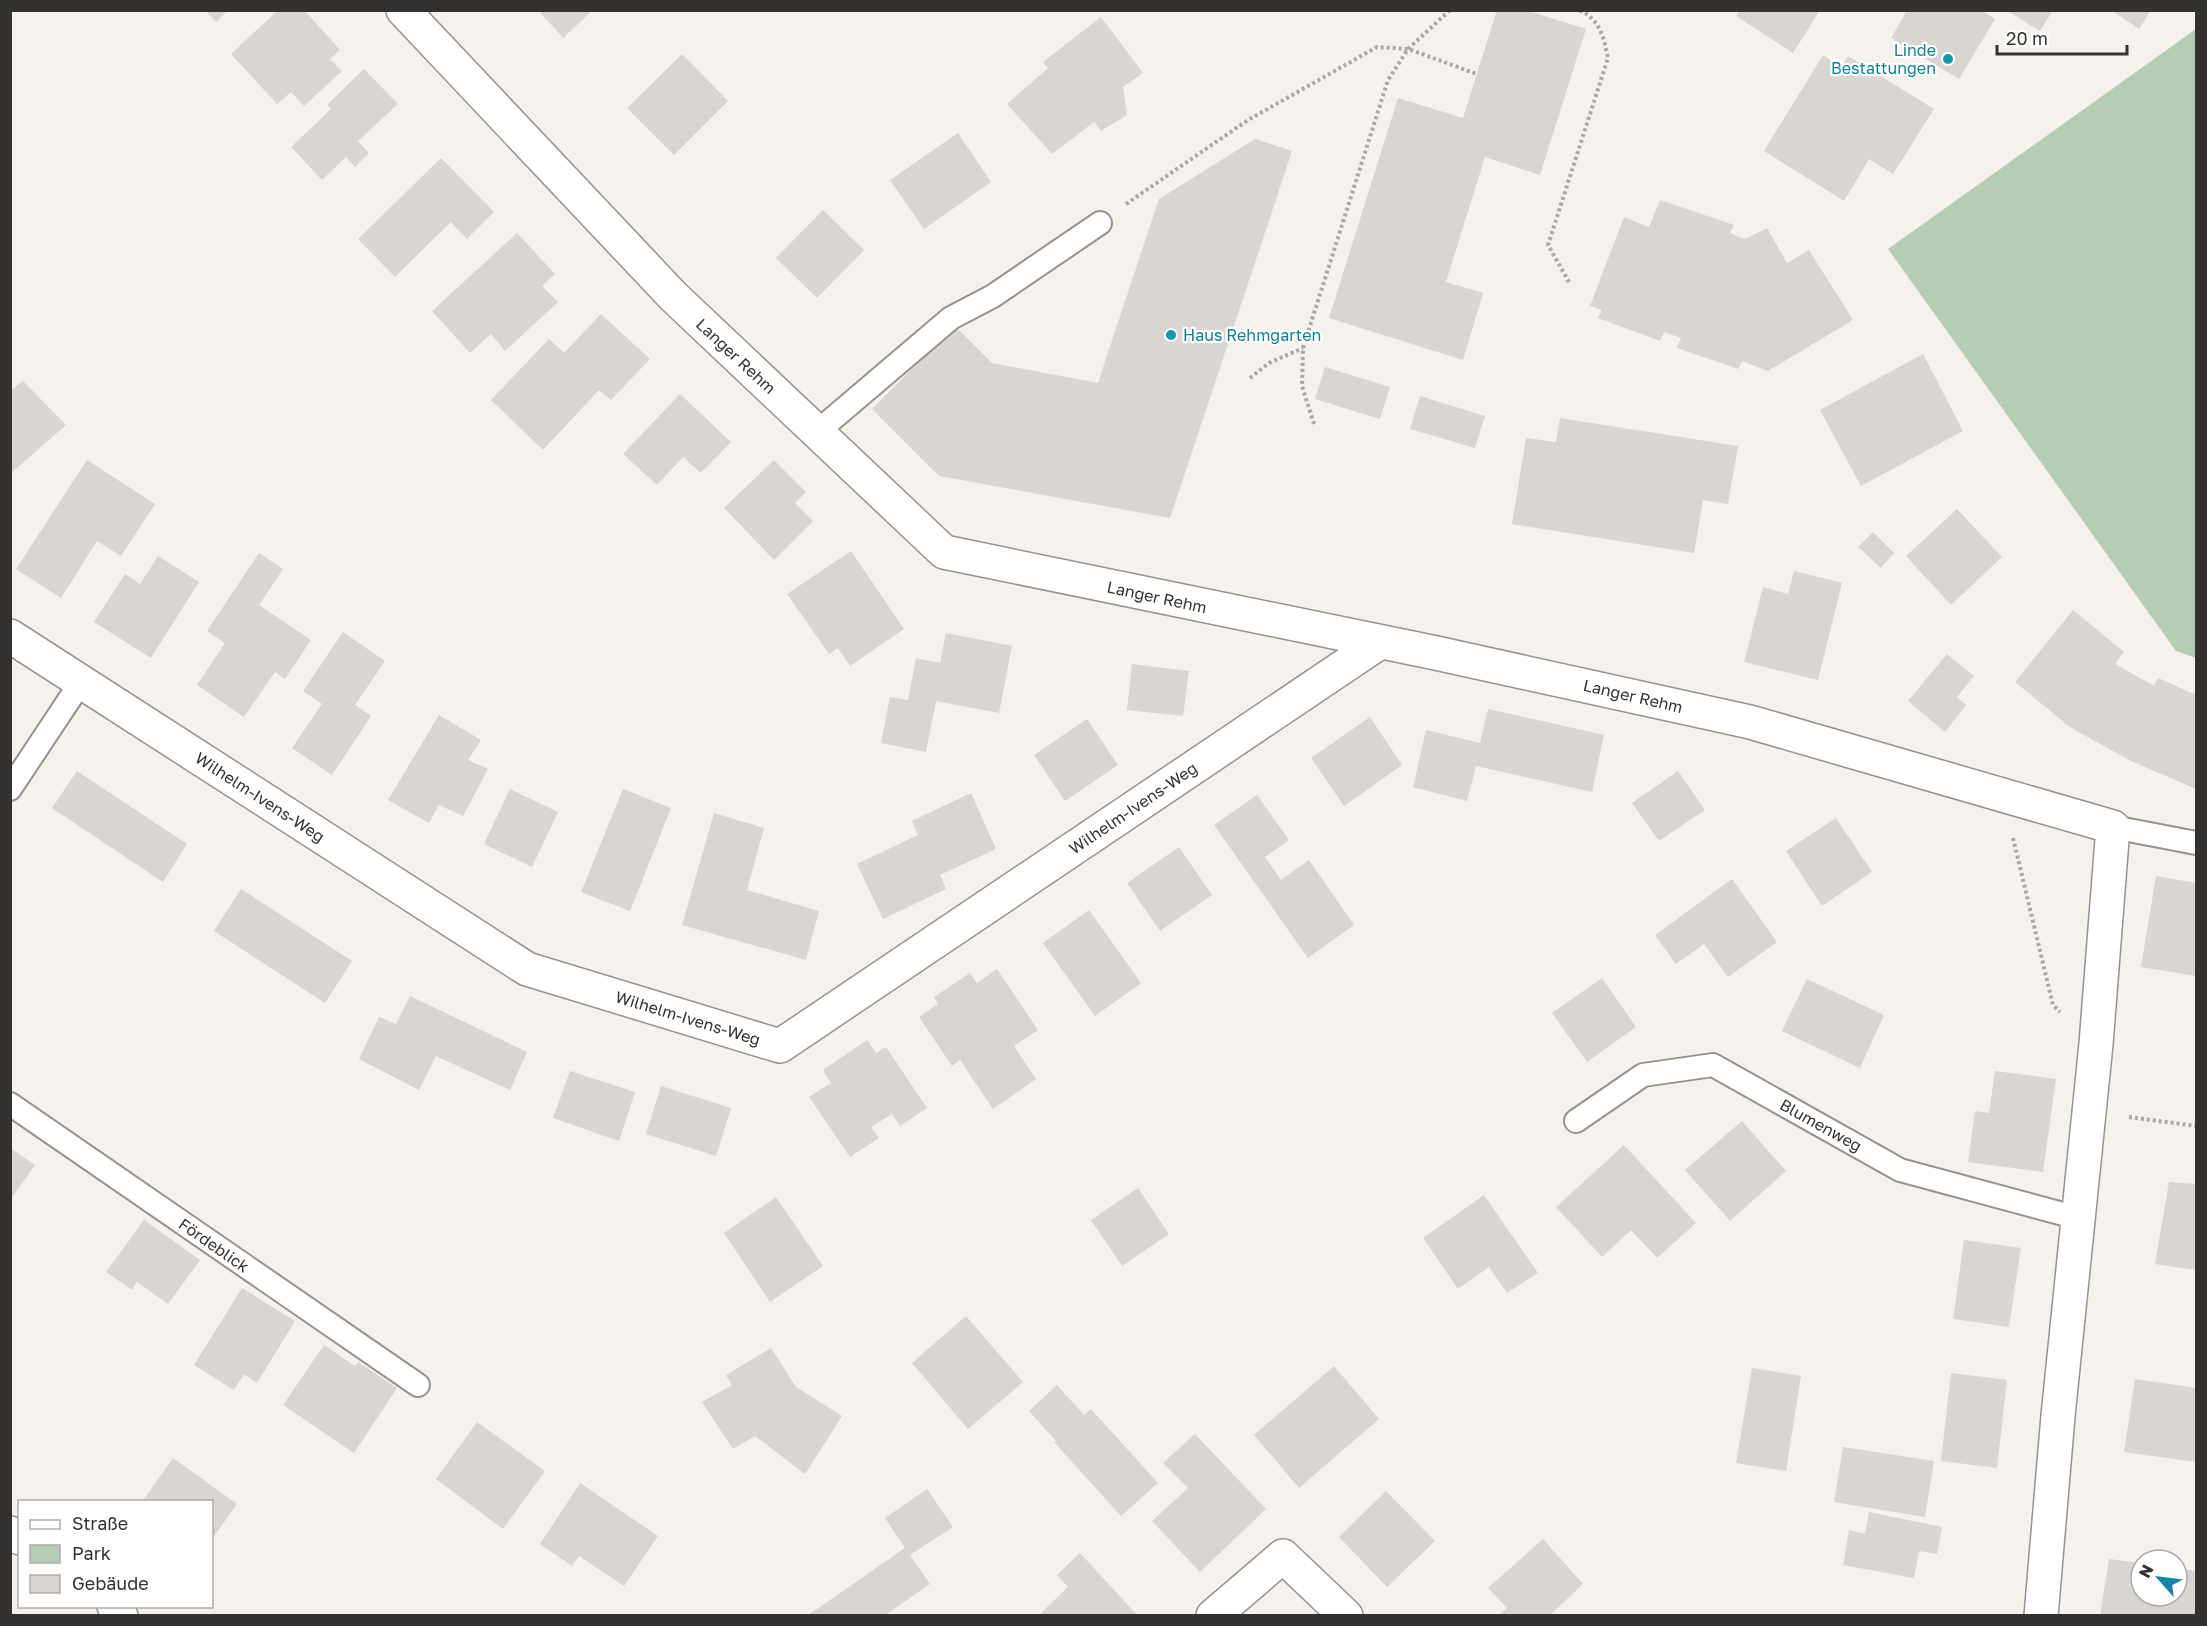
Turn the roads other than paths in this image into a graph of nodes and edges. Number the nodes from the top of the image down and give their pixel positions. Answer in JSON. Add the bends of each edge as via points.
{"nodes":[{"id":1,"x":403,"y":10,"type":"edge"},
{"id":2,"x":1100,"y":223,"type":"road end"},
{"id":3,"x":817,"y":432,"type":"junction"},
{"id":4,"x":10,"y":636,"type":"edge"},
{"id":5,"x":1380,"y":642,"type":"junction"},
{"id":6,"x":81,"y":682,"type":"junction"},
{"id":7,"x":10,"y":789,"type":"edge"},
{"id":8,"x":2113,"y":827,"type":"junction"},
{"id":9,"x":2196,"y":843,"type":"edge"},
{"id":10,"x":10,"y":1104,"type":"edge"},
{"id":11,"x":1576,"y":1120,"type":"dead end"},
{"id":12,"x":2078,"y":1218,"type":"junction"},
{"id":13,"x":418,"y":1385,"type":"dead end"},
{"id":14,"x":1213,"y":1616,"type":"edge"},
{"id":15,"x":1346,"y":1616,"type":"edge"},
{"id":16,"x":2041,"y":1616,"type":"edge"}],
"edges":[{"from":1,"to":3,"type":"street","name":"Langer Rehm","via":[[673,296]]},
{"from":2,"to":3,"type":"lane","via":[[993,296],[951,318]]},
{"from":3,"to":5,"type":"street","name":"Langer Rehm","via":[[944,552]]},
{"from":4,"to":6,"type":"street","name":"Wilhelm-Ivens-Weg"},
{"from":5,"to":6,"type":"street","name":"Wilhelm-Ivens-Weg","via":[[780,1046],[527,969]]},
{"from":5,"to":8,"type":"street","name":"Langer Rehm","via":[[1750,723]]},
{"from":6,"to":7,"type":"lane"},
{"from":8,"to":9,"type":"lane"},
{"from":8,"to":12,"type":"street"},
{"from":10,"to":13,"type":"lane","name":"Fördeblick"},
{"from":11,"to":12,"type":"lane","name":"Blumenweg","via":[[1643,1076],[1713,1065],[1900,1170]]},
{"from":12,"to":16,"type":"street"},
{"from":14,"to":15,"type":"street","via":[[1283,1556]]}]}
